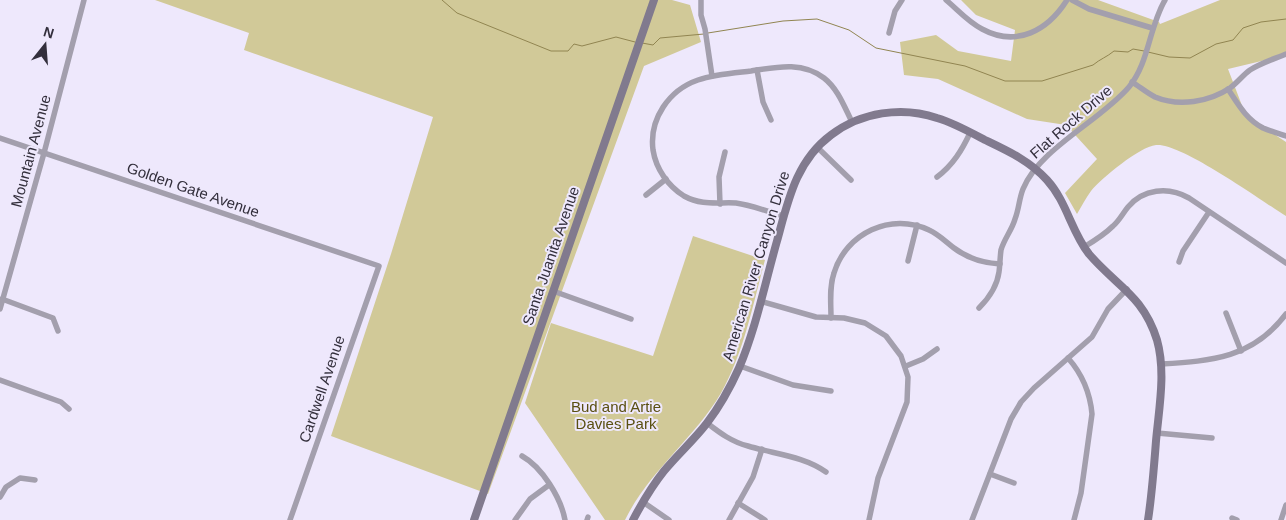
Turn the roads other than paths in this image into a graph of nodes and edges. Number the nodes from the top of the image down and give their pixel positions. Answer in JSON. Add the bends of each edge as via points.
{"nodes":[{"id":1,"x":84,"y":0,"type":"edge"},
{"id":2,"x":654,"y":0,"type":"edge"},
{"id":3,"x":701,"y":0,"type":"edge"},
{"id":4,"x":902,"y":0,"type":"edge"},
{"id":5,"x":946,"y":0,"type":"edge"},
{"id":6,"x":1067,"y":0,"type":"edge"},
{"id":7,"x":1072,"y":0,"type":"edge"},
{"id":8,"x":1165,"y":0,"type":"edge"},
{"id":9,"x":1152,"y":28,"type":"junction"},
{"id":10,"x":889,"y":33,"type":"dead end"},
{"id":11,"x":1286,"y":54,"type":"edge"},
{"id":12,"x":757,"y":70,"type":"junction"},
{"id":13,"x":712,"y":76,"type":"junction"},
{"id":14,"x":1132,"y":82,"type":"junction"},
{"id":15,"x":1228,"y":89,"type":"junction"},
{"id":16,"x":770,"y":120,"type":"dead end"},
{"id":17,"x":852,"y":122,"type":"junction"},
{"id":18,"x":970,"y":133,"type":"junction"},
{"id":19,"x":1286,"y":136,"type":"edge"},
{"id":20,"x":0,"y":138,"type":"edge"},
{"id":21,"x":817,"y":147,"type":"junction"},
{"id":22,"x":725,"y":152,"type":"dead end"},
{"id":23,"x":44,"y":153,"type":"junction"},
{"id":24,"x":1036,"y":169,"type":"junction"},
{"id":25,"x":937,"y":177,"type":"dead end"},
{"id":26,"x":666,"y":179,"type":"junction"},
{"id":27,"x":851,"y":180,"type":"dead end"},
{"id":28,"x":646,"y":194,"type":"dead end"},
{"id":29,"x":720,"y":204,"type":"junction"},
{"id":30,"x":1209,"y":212,"type":"junction"},
{"id":31,"x":784,"y":216,"type":"junction"},
{"id":32,"x":917,"y":225,"type":"junction"},
{"id":33,"x":1084,"y":248,"type":"junction"},
{"id":34,"x":908,"y":261,"type":"dead end"},
{"id":35,"x":1178,"y":262,"type":"dead end"},
{"id":36,"x":1286,"y":262,"type":"edge"},
{"id":37,"x":1000,"y":264,"type":"junction"},
{"id":38,"x":379,"y":266,"type":"joint"},
{"id":39,"x":1127,"y":290,"type":"junction"},
{"id":40,"x":553,"y":291,"type":"junction"},
{"id":41,"x":2,"y":299,"type":"junction"},
{"id":42,"x":760,"y":301,"type":"junction"},
{"id":43,"x":978,"y":308,"type":"dead end"},
{"id":44,"x":0,"y":309,"type":"edge"},
{"id":45,"x":1226,"y":313,"type":"dead end"},
{"id":46,"x":1286,"y":314,"type":"edge"},
{"id":47,"x":831,"y":318,"type":"junction"},
{"id":48,"x":631,"y":319,"type":"dead end"},
{"id":49,"x":58,"y":331,"type":"dead end"},
{"id":50,"x":937,"y":349,"type":"dead end"},
{"id":51,"x":1241,"y":351,"type":"junction"},
{"id":52,"x":1068,"y":358,"type":"junction"},
{"id":53,"x":1161,"y":364,"type":"junction"},
{"id":54,"x":740,"y":366,"type":"junction"},
{"id":55,"x":906,"y":366,"type":"junction"},
{"id":56,"x":0,"y":380,"type":"edge"},
{"id":57,"x":831,"y":391,"type":"dead end"},
{"id":58,"x":69,"y":409,"type":"dead end"},
{"id":59,"x":707,"y":423,"type":"junction"},
{"id":60,"x":1157,"y":433,"type":"junction"},
{"id":61,"x":1212,"y":438,"type":"dead end"},
{"id":62,"x":762,"y":449,"type":"junction"},
{"id":63,"x":522,"y":456,"type":"dead end"},
{"id":64,"x":826,"y":472,"type":"dead end"},
{"id":65,"x":990,"y":474,"type":"junction"},
{"id":66,"x":35,"y":480,"type":"dead end"},
{"id":67,"x":1014,"y":483,"type":"dead end"},
{"id":68,"x":549,"y":485,"type":"junction"},
{"id":69,"x":0,"y":497,"type":"edge"},
{"id":70,"x":643,"y":502,"type":"junction"},
{"id":71,"x":738,"y":504,"type":"junction"},
{"id":72,"x":1286,"y":504,"type":"edge"},
{"id":73,"x":290,"y":520,"type":"edge"},
{"id":74,"x":474,"y":520,"type":"edge"},
{"id":75,"x":515,"y":520,"type":"edge"},
{"id":76,"x":565,"y":520,"type":"edge"},
{"id":77,"x":633,"y":520,"type":"edge"},
{"id":78,"x":669,"y":520,"type":"edge"},
{"id":79,"x":729,"y":520,"type":"edge"},
{"id":80,"x":764,"y":520,"type":"edge"},
{"id":81,"x":869,"y":520,"type":"edge"},
{"id":82,"x":972,"y":520,"type":"edge"},
{"id":83,"x":1074,"y":520,"type":"edge"},
{"id":84,"x":1148,"y":520,"type":"edge"},
{"id":85,"x":1281,"y":520,"type":"edge"}],
"edges":[{"from":1,"to":23,"type":"street","name":"Mountain Avenue"},
{"from":2,"to":40,"type":"street","name":"Santa Juanita Avenue"},
{"from":3,"to":13,"type":"street"},
{"from":4,"to":10,"type":"street"},
{"from":5,"to":6,"type":"street","via":[[982,29],[997,35],[1014,36],[1042,28],[1056,17]]},
{"from":7,"to":9,"type":"street","via":[[1089,9]]},
{"from":8,"to":9,"type":"street","name":"Flat Rock Drive"},
{"from":9,"to":14,"type":"street","name":"Flat Rock Drive"},
{"from":11,"to":15,"type":"street","via":[[1249,71]]},
{"from":12,"to":13,"type":"street"},
{"from":12,"to":16,"type":"street"},
{"from":12,"to":17,"type":"street","via":[[794,66],[817,73],[835,89]]},
{"from":13,"to":26,"type":"street","via":[[690,83],[676,92],[658,116],[653,146],[657,164]]},
{"from":14,"to":15,"type":"street","via":[[1154,96],[1177,102],[1191,102]]},
{"from":14,"to":24,"type":"street","name":"Flat Rock Drive"},
{"from":15,"to":19,"type":"street","via":[[1255,123]]},
{"from":17,"to":18,"type":"street","name":"American River Canyon Drive","via":[[880,113],[912,112],[936,117]]},
{"from":17,"to":21,"type":"street","name":"American River Canyon Drive"},
{"from":18,"to":24,"type":"street","name":"American River Canyon Drive","via":[[1016,155]]},
{"from":18,"to":25,"type":"street","via":[[958,155]]},
{"from":20,"to":23,"type":"street","name":"Golden Gate Avenue"},
{"from":21,"to":27,"type":"street"},
{"from":21,"to":31,"type":"street","name":"American River Canyon Drive","via":[[795,180]]},
{"from":22,"to":29,"type":"street","via":[[719,177]]},
{"from":23,"to":38,"type":"street","name":"Golden Gate Avenue"},
{"from":23,"to":41,"type":"street","name":"Mountain Avenue"},
{"from":24,"to":33,"type":"street","name":"American River Canyon Drive","via":[[1059,196]]},
{"from":24,"to":37,"type":"street","name":"Flat Rock Drive","via":[[1022,191],[1015,221],[1002,248]]},
{"from":26,"to":28,"type":"street"},
{"from":26,"to":29,"type":"street","via":[[693,200]]},
{"from":29,"to":31,"type":"street","via":[[743,204]]},
{"from":30,"to":33,"type":"street","via":[[1180,194],[1166,190],[1152,192],[1135,200],[1116,224]]},
{"from":30,"to":35,"type":"street"},
{"from":30,"to":36,"type":"street"},
{"from":31,"to":42,"type":"street","name":"American River Canyon Drive"},
{"from":32,"to":34,"type":"street"},
{"from":32,"to":37,"type":"street","via":[[937,234],[967,256]]},
{"from":32,"to":47,"type":"street","via":[[896,223],[882,226],[851,243],[838,261],[832,278]]},
{"from":33,"to":39,"type":"street","name":"American River Canyon Drive"},
{"from":37,"to":43,"type":"street","name":"Flat Rock Drive","via":[[994,287]]},
{"from":38,"to":73,"type":"street","name":"Cardwell Avenue"},
{"from":39,"to":52,"type":"street","via":[[1108,309],[1095,333]]},
{"from":39,"to":53,"type":"street","name":"American River Canyon Drive","via":[[1150,322]]},
{"from":40,"to":48,"type":"street"},
{"from":40,"to":74,"type":"street","name":"Santa Juanita Avenue"},
{"from":41,"to":44,"type":"street","name":"Mountain Avenue"},
{"from":41,"to":49,"type":"street","via":[[53,318]]},
{"from":42,"to":47,"type":"street","via":[[816,317]]},
{"from":42,"to":54,"type":"street","name":"American River Canyon Drive"},
{"from":45,"to":51,"type":"street"},
{"from":46,"to":51,"type":"street","via":[[1268,333]]},
{"from":47,"to":55,"type":"street","via":[[865,323],[881,332],[896,347]]},
{"from":50,"to":55,"type":"street"},
{"from":51,"to":53,"type":"street","via":[[1217,359]]},
{"from":52,"to":65,"type":"street","via":[[1021,402]]},
{"from":52,"to":83,"type":"street","via":[[1086,385],[1092,414]]},
{"from":53,"to":60,"type":"street","name":"American River Canyon Drive"},
{"from":54,"to":57,"type":"street","via":[[793,385]]},
{"from":54,"to":59,"type":"street","name":"American River Canyon Drive"},
{"from":55,"to":81,"type":"street","via":[[907,402],[878,478]]},
{"from":56,"to":58,"type":"street","via":[[61,402]]},
{"from":59,"to":62,"type":"street","via":[[730,439]]},
{"from":59,"to":70,"type":"street","name":"American River Canyon Drive"},
{"from":60,"to":61,"type":"street"},
{"from":60,"to":84,"type":"street","name":"American River Canyon Drive"},
{"from":62,"to":64,"type":"street","via":[[811,463]]},
{"from":62,"to":71,"type":"street","via":[[753,477]]},
{"from":63,"to":68,"type":"street","via":[[533,464]]},
{"from":65,"to":67,"type":"street"},
{"from":65,"to":82,"type":"street"},
{"from":66,"to":69,"type":"street","via":[[20,478],[6,487]]},
{"from":68,"to":75,"type":"street","via":[[530,499]]},
{"from":68,"to":76,"type":"street","via":[[562,506]]},
{"from":70,"to":77,"type":"street","name":"American River Canyon Drive"},
{"from":70,"to":78,"type":"street"},
{"from":71,"to":79,"type":"street"},
{"from":71,"to":80,"type":"street"},
{"from":72,"to":85,"type":"street"}]}
